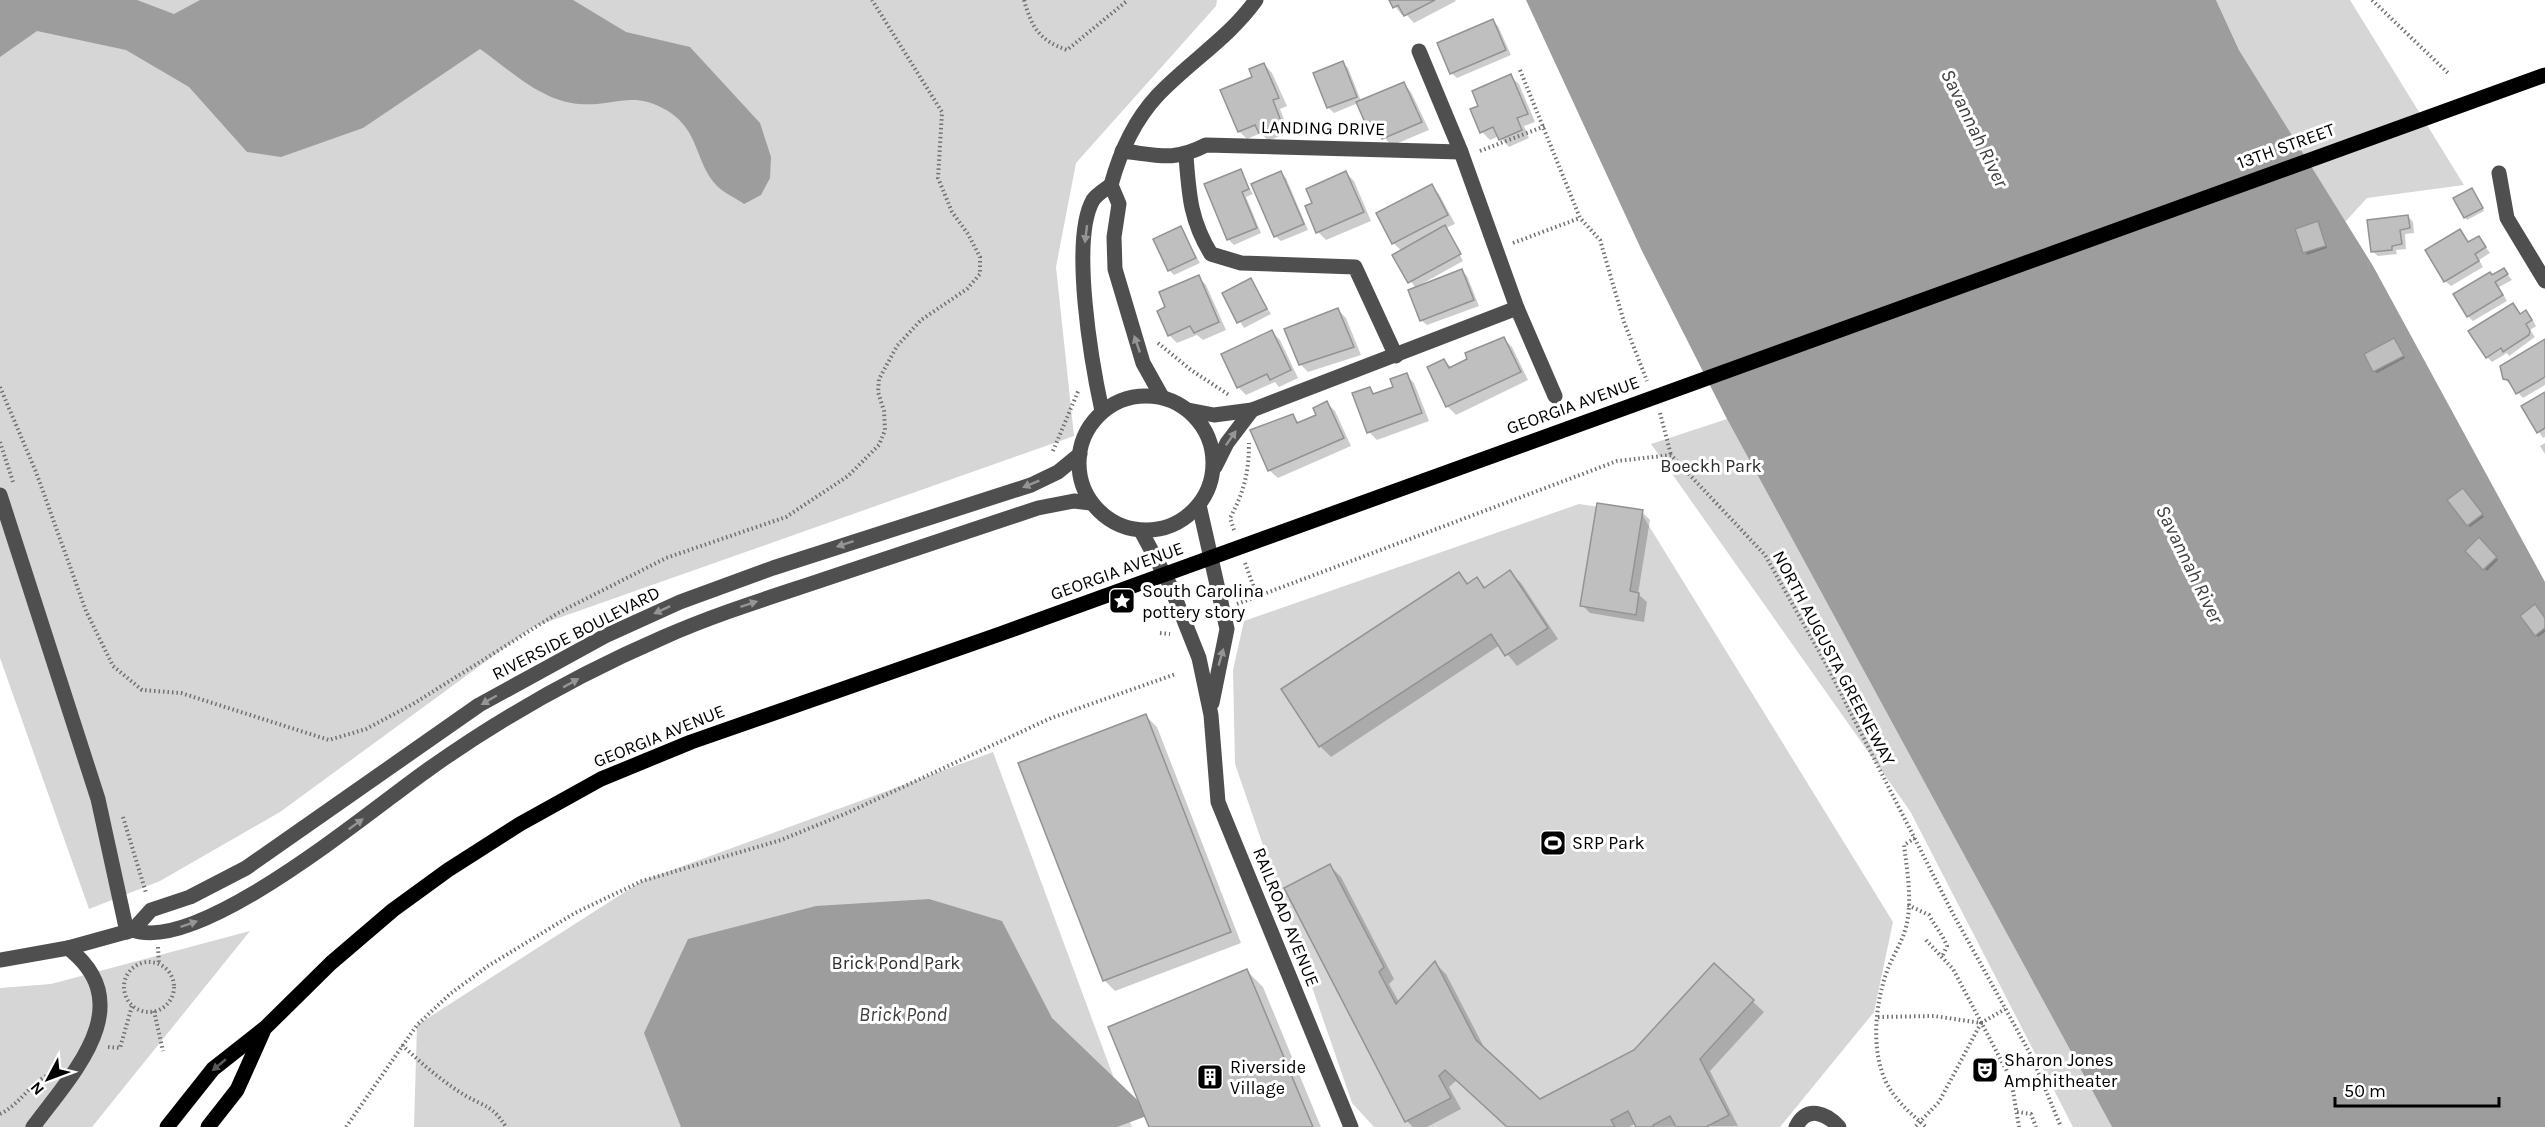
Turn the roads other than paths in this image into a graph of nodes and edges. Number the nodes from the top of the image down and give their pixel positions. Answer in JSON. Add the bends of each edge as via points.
{"nodes":[{"id":1,"x":1256,"y":0,"type":"edge"},
{"id":2,"x":1419,"y":51,"type":"dead end"},
{"id":3,"x":2545,"y":75,"type":"edge"},
{"id":4,"x":1122,"y":151,"type":"junction"},
{"id":5,"x":1461,"y":152,"type":"junction"},
{"id":6,"x":1186,"y":156,"type":"junction"},
{"id":7,"x":2499,"y":172,"type":"dead end"},
{"id":8,"x":1111,"y":185,"type":"junction"},
{"id":9,"x":2041,"y":256,"type":"joint"},
{"id":10,"x":2545,"y":281,"type":"edge"},
{"id":11,"x":1517,"y":308,"type":"junction"},
{"id":12,"x":1396,"y":356,"type":"junction"},
{"id":13,"x":1555,"y":396,"type":"dead end"},
{"id":14,"x":1162,"y":397,"type":"junction"},
{"id":15,"x":1188,"y":410,"type":"junction"},
{"id":16,"x":1252,"y":410,"type":"junction"},
{"id":17,"x":1102,"y":411,"type":"junction"},
{"id":18,"x":1080,"y":454,"type":"junction"},
{"id":19,"x":1214,"y":469,"type":"junction"},
{"id":20,"x":0,"y":495,"type":"edge"},
{"id":21,"x":1091,"y":503,"type":"junction"},
{"id":22,"x":1199,"y":505,"type":"junction"},
{"id":23,"x":1141,"y":531,"type":"junction"},
{"id":24,"x":1211,"y":715,"type":"junction"},
{"id":25,"x":130,"y":931,"type":"junction"},
{"id":26,"x":68,"y":948,"type":"junction"},
{"id":27,"x":0,"y":960,"type":"edge"},
{"id":28,"x":265,"y":1028,"type":"junction"},
{"id":29,"x":33,"y":1127,"type":"edge"},
{"id":30,"x":167,"y":1127,"type":"edge"},
{"id":31,"x":208,"y":1127,"type":"edge"},
{"id":32,"x":1352,"y":1127,"type":"edge"},
{"id":33,"x":1796,"y":1127,"type":"edge"},
{"id":34,"x":1839,"y":1127,"type":"edge"}],
"edges":[{"from":1,"to":4,"type":"street","via":[[1231,31],[1157,96]]},
{"from":2,"to":5,"type":"street"},
{"from":3,"to":9,"type":"main road","name":"13TH STREET"},
{"from":4,"to":6,"type":"street","name":"LANDING DRIVE"},
{"from":4,"to":8,"type":"street"},
{"from":5,"to":6,"type":"street","name":"LANDING DRIVE","via":[[1206,145]]},
{"from":5,"to":11,"type":"street"},
{"from":6,"to":12,"type":"street","via":[[1191,213],[1211,254],[1241,263],[1355,267]]},
{"from":7,"to":10,"type":"street","via":[[2507,218]]},
{"from":14,"to":8,"type":"street","one_way":true,"via":[[1143,363],[1118,278],[1114,237],[1119,204]]},
{"from":8,"to":17,"type":"street","one_way":true,"via":[[1094,199],[1084,257],[1086,306]]},
{"from":9,"to":28,"type":"main road","name":"GEORGIA AVENUE","via":[[1000,634],[691,742],[601,779],[520,824],[393,910],[331,963]]},
{"from":11,"to":12,"type":"street"},
{"from":11,"to":13,"type":"street"},
{"from":12,"to":16,"type":"street"},
{"from":14,"to":15,"type":"street"},
{"from":14,"to":17,"type":"street","via":[[1122,399]]},
{"from":15,"to":16,"type":"street","via":[[1214,415]]},
{"from":15,"to":19,"type":"street","via":[[1208,435]]},
{"from":19,"to":16,"type":"street","one_way":true,"via":[[1227,443]]},
{"from":17,"to":18,"type":"street","via":[[1083,439]]},
{"from":18,"to":21,"type":"street","via":[[1078,466]]},
{"from":18,"to":25,"type":"street","name":"RIVERSIDE BOULEVARD","one_way":true,"via":[[1058,472],[1031,485],[773,568],[680,602],[605,636],[479,705],[246,868],[190,897],[151,910]]},
{"from":19,"to":22,"type":"street","via":[[1210,487]]},
{"from":20,"to":25,"type":"street","via":[[98,800]]},
{"from":21,"to":23,"type":"street","via":[[1112,522]]},
{"from":25,"to":21,"type":"street","name":"RIVERSIDE BOULEVARD","one_way":true,"via":[[157,934],[192,924],[250,895],[497,725],[579,678],[663,637],[1038,508],[1074,501]]},
{"from":22,"to":23,"type":"street","via":[[1172,526]]},
{"from":24,"to":22,"type":"street","name":"RAILROAD AVENUE","one_way":true,"via":[[1227,628]]},
{"from":23,"to":24,"type":"street","name":"RAILROAD AVENUE","via":[[1187,626],[1199,658]]},
{"from":24,"to":32,"type":"street","name":"RAILROAD AVENUE","via":[[1218,802]]},
{"from":25,"to":26,"type":"street","name":"RIVERSIDE BOULEVARD"},
{"from":26,"to":27,"type":"street","name":"RIVERSIDE BOULEVARD"},
{"from":26,"to":29,"type":"street","via":[[89,969],[98,989],[101,1012],[92,1044]]},
{"from":28,"to":30,"type":"main road","name":"GEORGIA AVENUE","one_way":true,"via":[[213,1069]]},
{"from":28,"to":31,"type":"main road","name":"GEORGIA AVENUE","via":[[237,1090]]},
{"from":33,"to":34,"type":"street","via":[[1806,1114],[1816,1112],[1830,1117]]}]}
